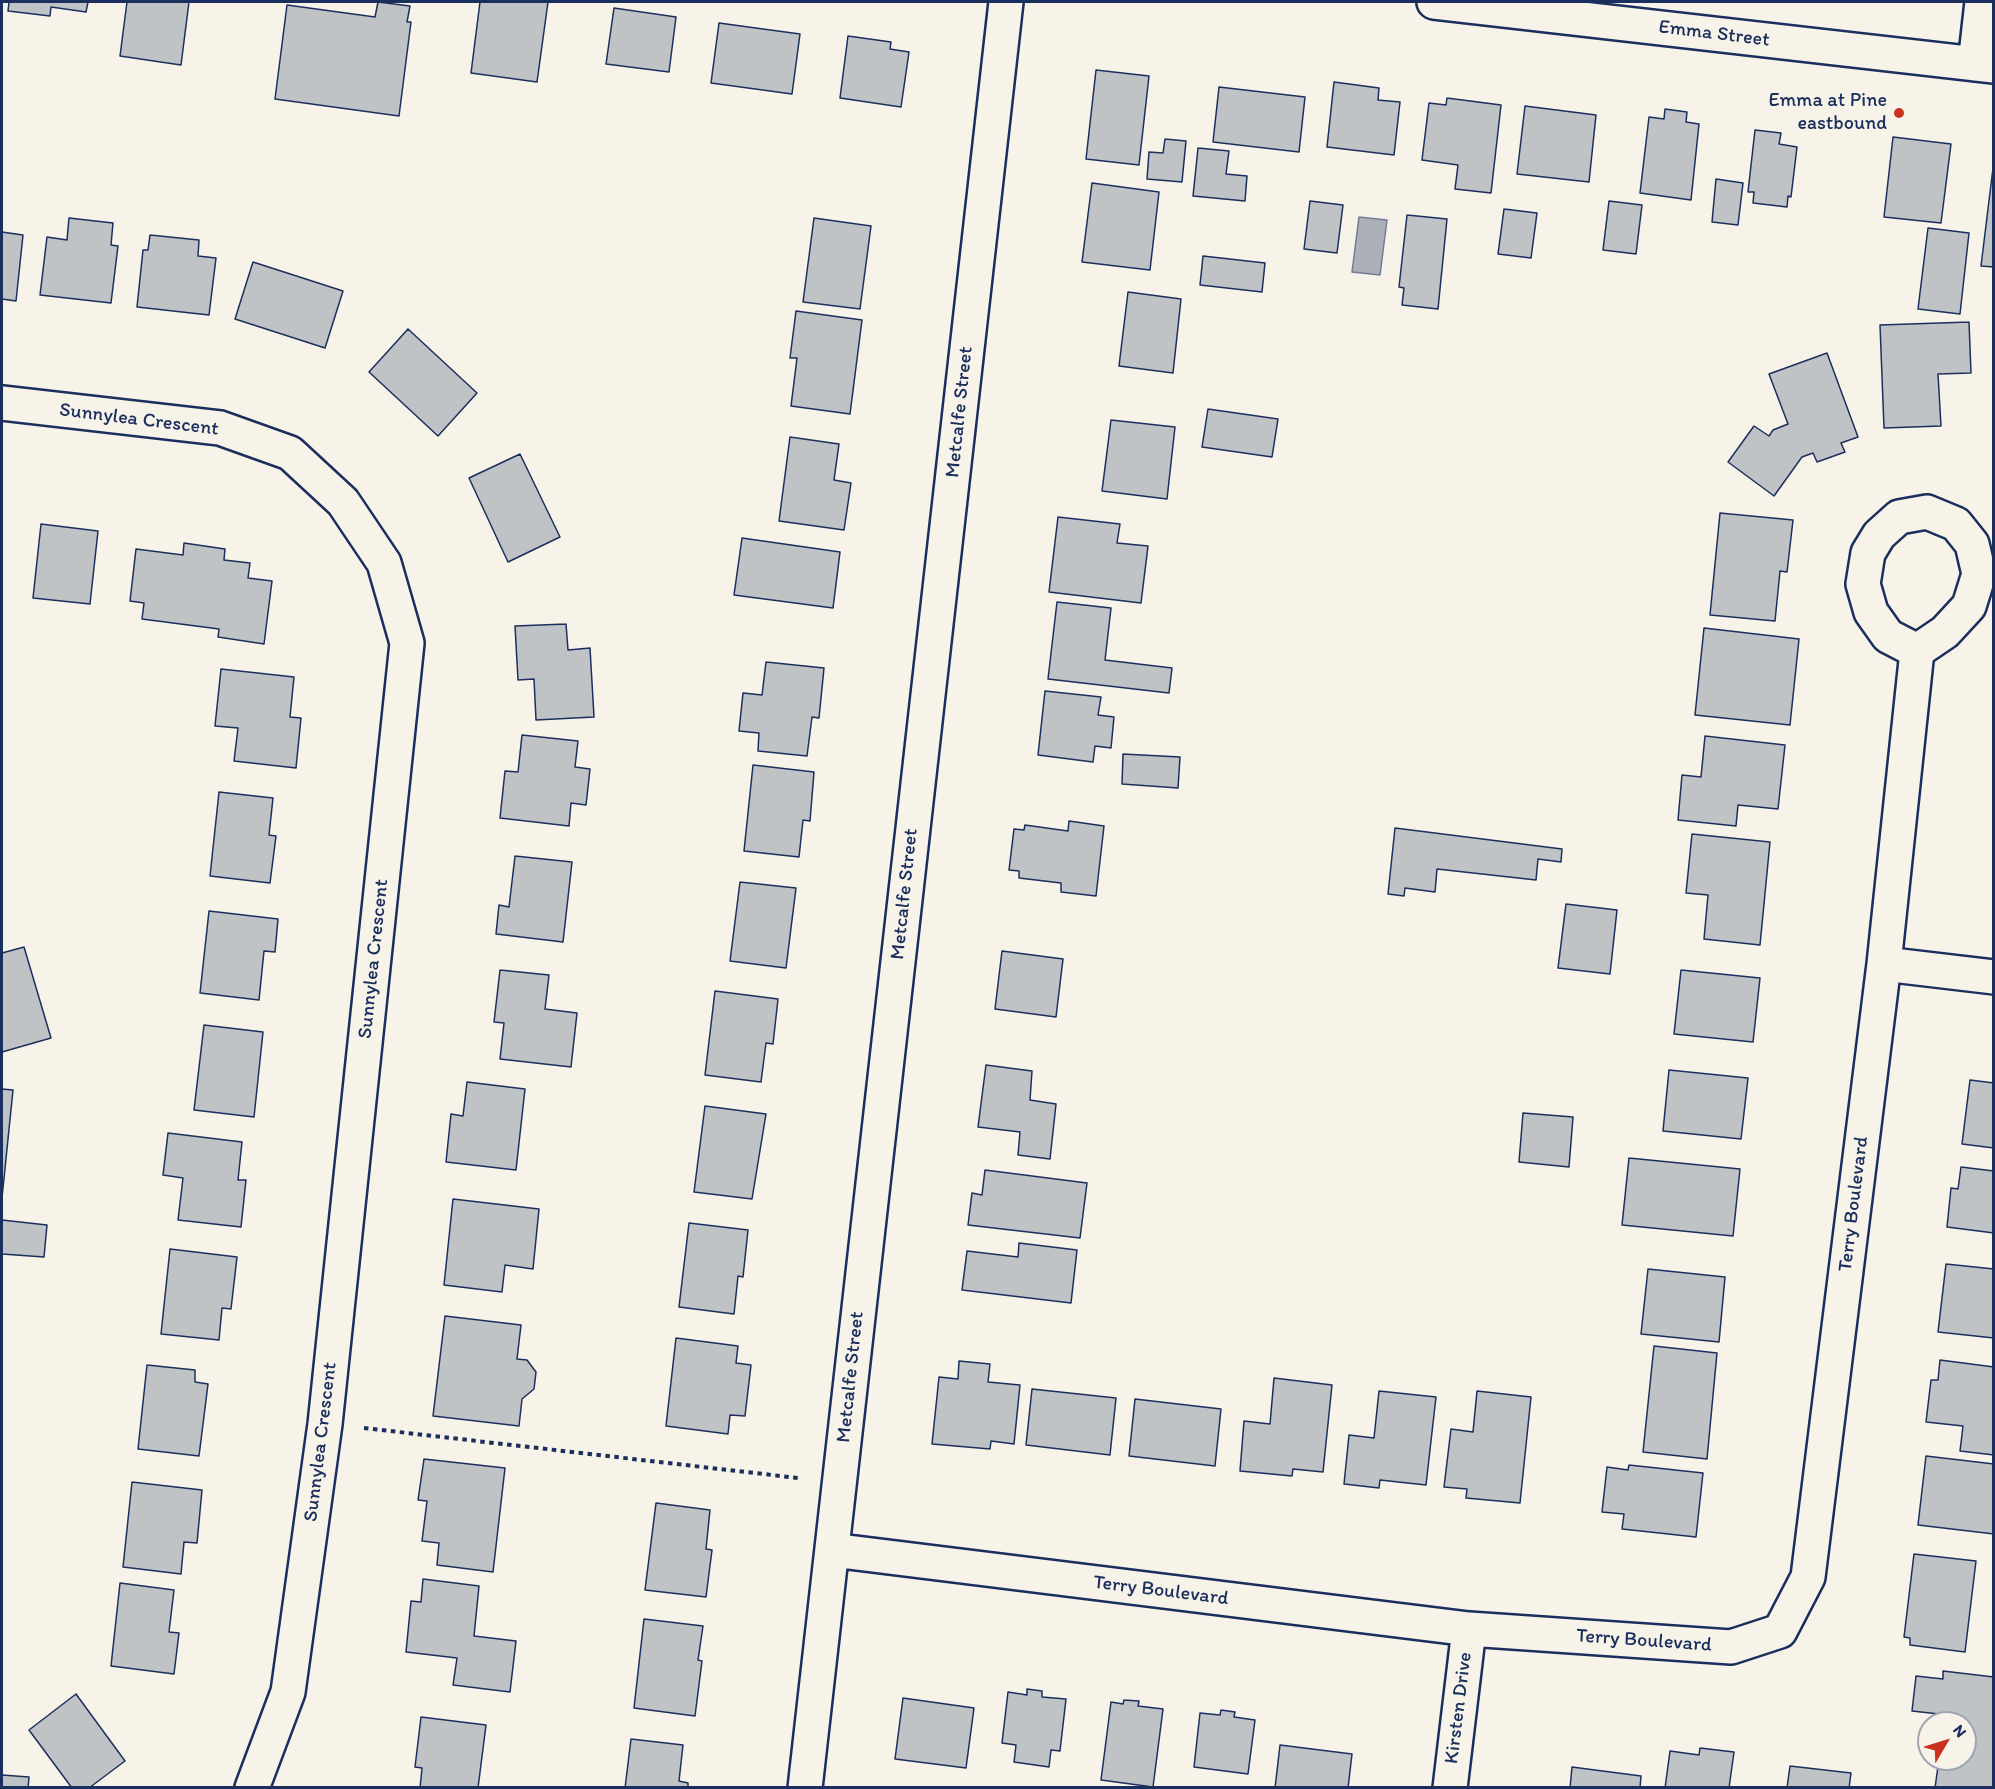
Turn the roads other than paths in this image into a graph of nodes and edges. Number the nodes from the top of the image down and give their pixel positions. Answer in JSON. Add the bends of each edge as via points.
{"nodes":[{"id":1,"x":1006,"y":2,"type":"edge"},
{"id":2,"x":1434,"y":2,"type":"edge"},
{"id":3,"x":1983,"y":2,"type":"edge"},
{"id":4,"x":1984,"y":65,"type":"edge"},
{"id":5,"x":2,"y":403,"type":"edge"},
{"id":6,"x":1917,"y":651,"type":"dead end"},
{"id":7,"x":1884,"y":964,"type":"junction"},
{"id":8,"x":1994,"y":977,"type":"edge"},
{"id":9,"x":831,"y":1550,"type":"junction"},
{"id":10,"x":1468,"y":1629,"type":"junction"},
{"id":11,"x":252,"y":1788,"type":"edge"},
{"id":12,"x":805,"y":1788,"type":"edge"},
{"id":13,"x":1450,"y":1788,"type":"edge"}],
"edges":[{"from":1,"to":9,"type":"street","name":"Metcalfe Street"},
{"from":2,"to":4,"type":"street","name":"Emma Street"},
{"from":3,"to":4,"type":"street"},
{"from":5,"to":11,"type":"street","name":"Sunnylea Crescent","via":[[220,428],[290,453],[343,502],[384,563],[407,643],[320,1459],[288,1692]]},
{"from":6,"to":7,"type":"street","name":"Terry Boulevard"},
{"from":7,"to":8,"type":"street"},
{"from":7,"to":10,"type":"street","name":"Terry Boulevard","via":[[1808,1577],[1780,1631],[1731,1647]]},
{"from":9,"to":10,"type":"street","name":"Terry Boulevard"},
{"from":9,"to":12,"type":"street","name":"Metcalfe Street"},
{"from":10,"to":13,"type":"street","name":"Kirsten Drive"}]}
